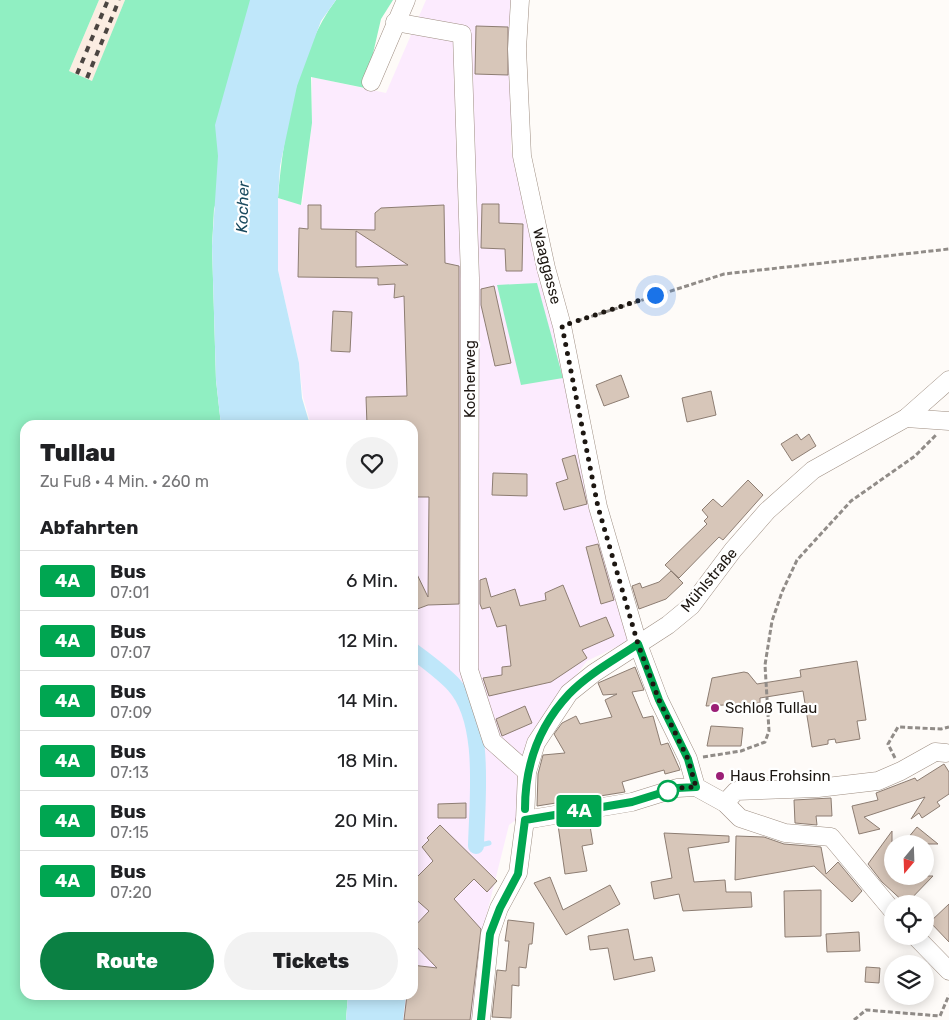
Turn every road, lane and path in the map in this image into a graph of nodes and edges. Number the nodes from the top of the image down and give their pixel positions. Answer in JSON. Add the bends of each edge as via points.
{"nodes":[{"id":1,"x":406,"y":0,"type":"edge"},
{"id":2,"x":520,"y":0,"type":"edge"},
{"id":3,"x":395,"y":22,"type":"junction"},
{"id":4,"x":371,"y":82,"type":"dead end"},
{"id":5,"x":949,"y":249,"type":"edge"},
{"id":6,"x":562,"y":326,"type":"junction"},
{"id":7,"x":949,"y":380,"type":"edge"},
{"id":8,"x":906,"y":418,"type":"junction"},
{"id":9,"x":946,"y":425,"type":"edge"},
{"id":10,"x":638,"y":644,"type":"junction"},
{"id":11,"x":949,"y":726,"type":"edge"},
{"id":12,"x":946,"y":753,"type":"dead end"},
{"id":13,"x":688,"y":759,"type":"junction"},
{"id":14,"x":901,"y":771,"type":"junction"},
{"id":15,"x":527,"y":772,"type":"junction"},
{"id":16,"x":696,"y":787,"type":"junction"},
{"id":17,"x":724,"y":803,"type":"junction"},
{"id":18,"x":525,"y":820,"type":"junction"},
{"id":19,"x":884,"y":900,"type":"edge"},
{"id":20,"x":923,"y":945,"type":"edge"},
{"id":21,"x":948,"y":971,"type":"edge"},
{"id":22,"x":949,"y":994,"type":"edge"},
{"id":23,"x":482,"y":1020,"type":"edge"},
{"id":24,"x":854,"y":1020,"type":"edge"}],
"edges":[{"from":1,"to":3,"type":"street"},
{"from":2,"to":6,"type":"street","name":"Waaggasse","via":[[517,49],[522,156]]},
{"from":3,"to":4,"type":"street"},
{"from":3,"to":15,"type":"street","name":"Kocherweg","via":[[462,34],[470,278],[469,670],[492,741]]},
{"from":5,"to":6,"type":"path","via":[[724,274]]},
{"from":6,"to":10,"type":"street","name":"Waaggasse","via":[[598,507]]},
{"from":7,"to":8,"type":"street","name":"Mühlstraße"},
{"from":8,"to":9,"type":"street"},
{"from":8,"to":10,"type":"street","name":"Mühlstraße","via":[[813,470],[767,511],[691,606]]},
{"from":9,"to":13,"type":"path","via":[[915,456],[851,500],[797,560],[772,620],[765,665],[769,731],[765,742],[741,751]]},
{"from":10,"to":13,"type":"street","name":"Waaggasse","via":[[659,700]]},
{"from":10,"to":15,"type":"street","name":"Mühlstraße","via":[[569,693],[536,743]]},
{"from":11,"to":14,"type":"path","via":[[941,730],[898,727],[888,744]]},
{"from":12,"to":14,"type":"street","via":[[935,752]]},
{"from":13,"to":16,"type":"street","name":"Waaggasse"},
{"from":14,"to":17,"type":"street","via":[[869,782],[818,788],[736,791]]},
{"from":15,"to":18,"type":"street","name":"Mühlstraße"},
{"from":16,"to":17,"type":"street"},
{"from":16,"to":18,"type":"street","via":[[677,788],[632,802]]},
{"from":17,"to":19,"type":"street","via":[[740,818],[785,833],[831,837]]},
{"from":18,"to":23,"type":"street","name":"Mühlstraße","via":[[518,874],[490,934]]},
{"from":20,"to":21,"type":"street"},
{"from":22,"to":24,"type":"path","via":[[940,1016],[866,1010]]}]}
